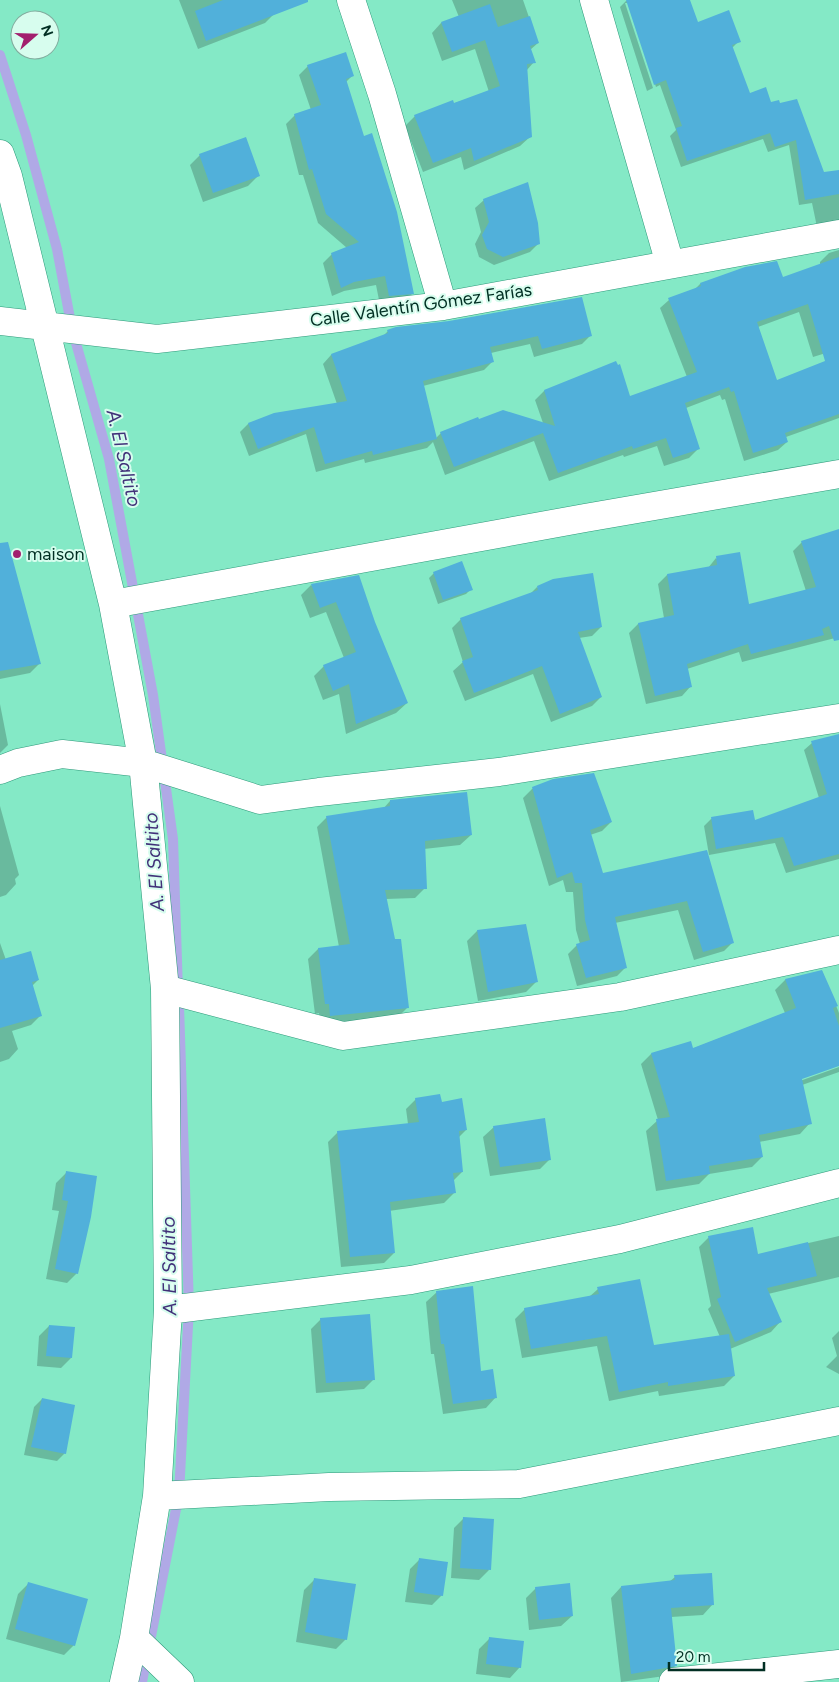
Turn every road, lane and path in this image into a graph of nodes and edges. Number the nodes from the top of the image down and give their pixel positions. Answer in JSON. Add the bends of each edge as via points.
{"nodes":[{"id":1,"x":351,"y":0,"type":"edge"},
{"id":2,"x":594,"y":0,"type":"edge"},
{"id":3,"x":0,"y":154,"type":"edge"},
{"id":4,"x":839,"y":234,"type":"edge"},
{"id":5,"x":670,"y":264,"type":"junction"},
{"id":6,"x":443,"y":306,"type":"junction"},
{"id":7,"x":0,"y":321,"type":"edge"},
{"id":8,"x":45,"y":326,"type":"junction"},
{"id":9,"x":839,"y":474,"type":"edge"},
{"id":10,"x":113,"y":604,"type":"junction"},
{"id":11,"x":839,"y":718,"type":"edge"},
{"id":12,"x":143,"y":763,"type":"junction"},
{"id":13,"x":0,"y":770,"type":"edge"},
{"id":14,"x":839,"y":950,"type":"edge"},
{"id":15,"x":165,"y":989,"type":"junction"},
{"id":16,"x":839,"y":1182,"type":"edge"},
{"id":17,"x":168,"y":1310,"type":"junction"},
{"id":18,"x":839,"y":1421,"type":"edge"},
{"id":19,"x":157,"y":1496,"type":"junction"},
{"id":20,"x":134,"y":1638,"type":"junction"},
{"id":21,"x":839,"y":1664,"type":"edge"},
{"id":22,"x":124,"y":1682,"type":"edge"},
{"id":23,"x":180,"y":1682,"type":"edge"},
{"id":24,"x":673,"y":1682,"type":"edge"}],
"edges":[{"from":1,"to":6,"type":"street","via":[[382,94]]},
{"from":2,"to":5,"type":"street"},
{"from":3,"to":8,"type":"street"},
{"from":4,"to":5,"type":"street","name":"Calle Valentín Gómez Farías"},
{"from":5,"to":6,"type":"street","name":"Calle Valentín Gómez Farías"},
{"from":6,"to":8,"type":"street","name":"Calle Valentín Gómez Farías","via":[[157,339]]},
{"from":7,"to":8,"type":"street","name":"Calle Valentín Gómez Farías"},
{"from":8,"to":10,"type":"street"},
{"from":9,"to":10,"type":"street"},
{"from":10,"to":12,"type":"street"},
{"from":11,"to":12,"type":"street","via":[[499,772],[260,800]]},
{"from":12,"to":13,"type":"street","via":[[62,754]]},
{"from":12,"to":15,"type":"street"},
{"from":14,"to":15,"type":"street","via":[[620,997],[342,1036]]},
{"from":15,"to":17,"type":"street"},
{"from":16,"to":17,"type":"street","via":[[620,1239],[411,1280]]},
{"from":17,"to":19,"type":"street"},
{"from":18,"to":19,"type":"street","via":[[519,1484],[329,1487]]},
{"from":19,"to":20,"type":"street"},
{"from":20,"to":22,"type":"street"},
{"from":20,"to":23,"type":"street"},
{"from":21,"to":24,"type":"street"}]}
